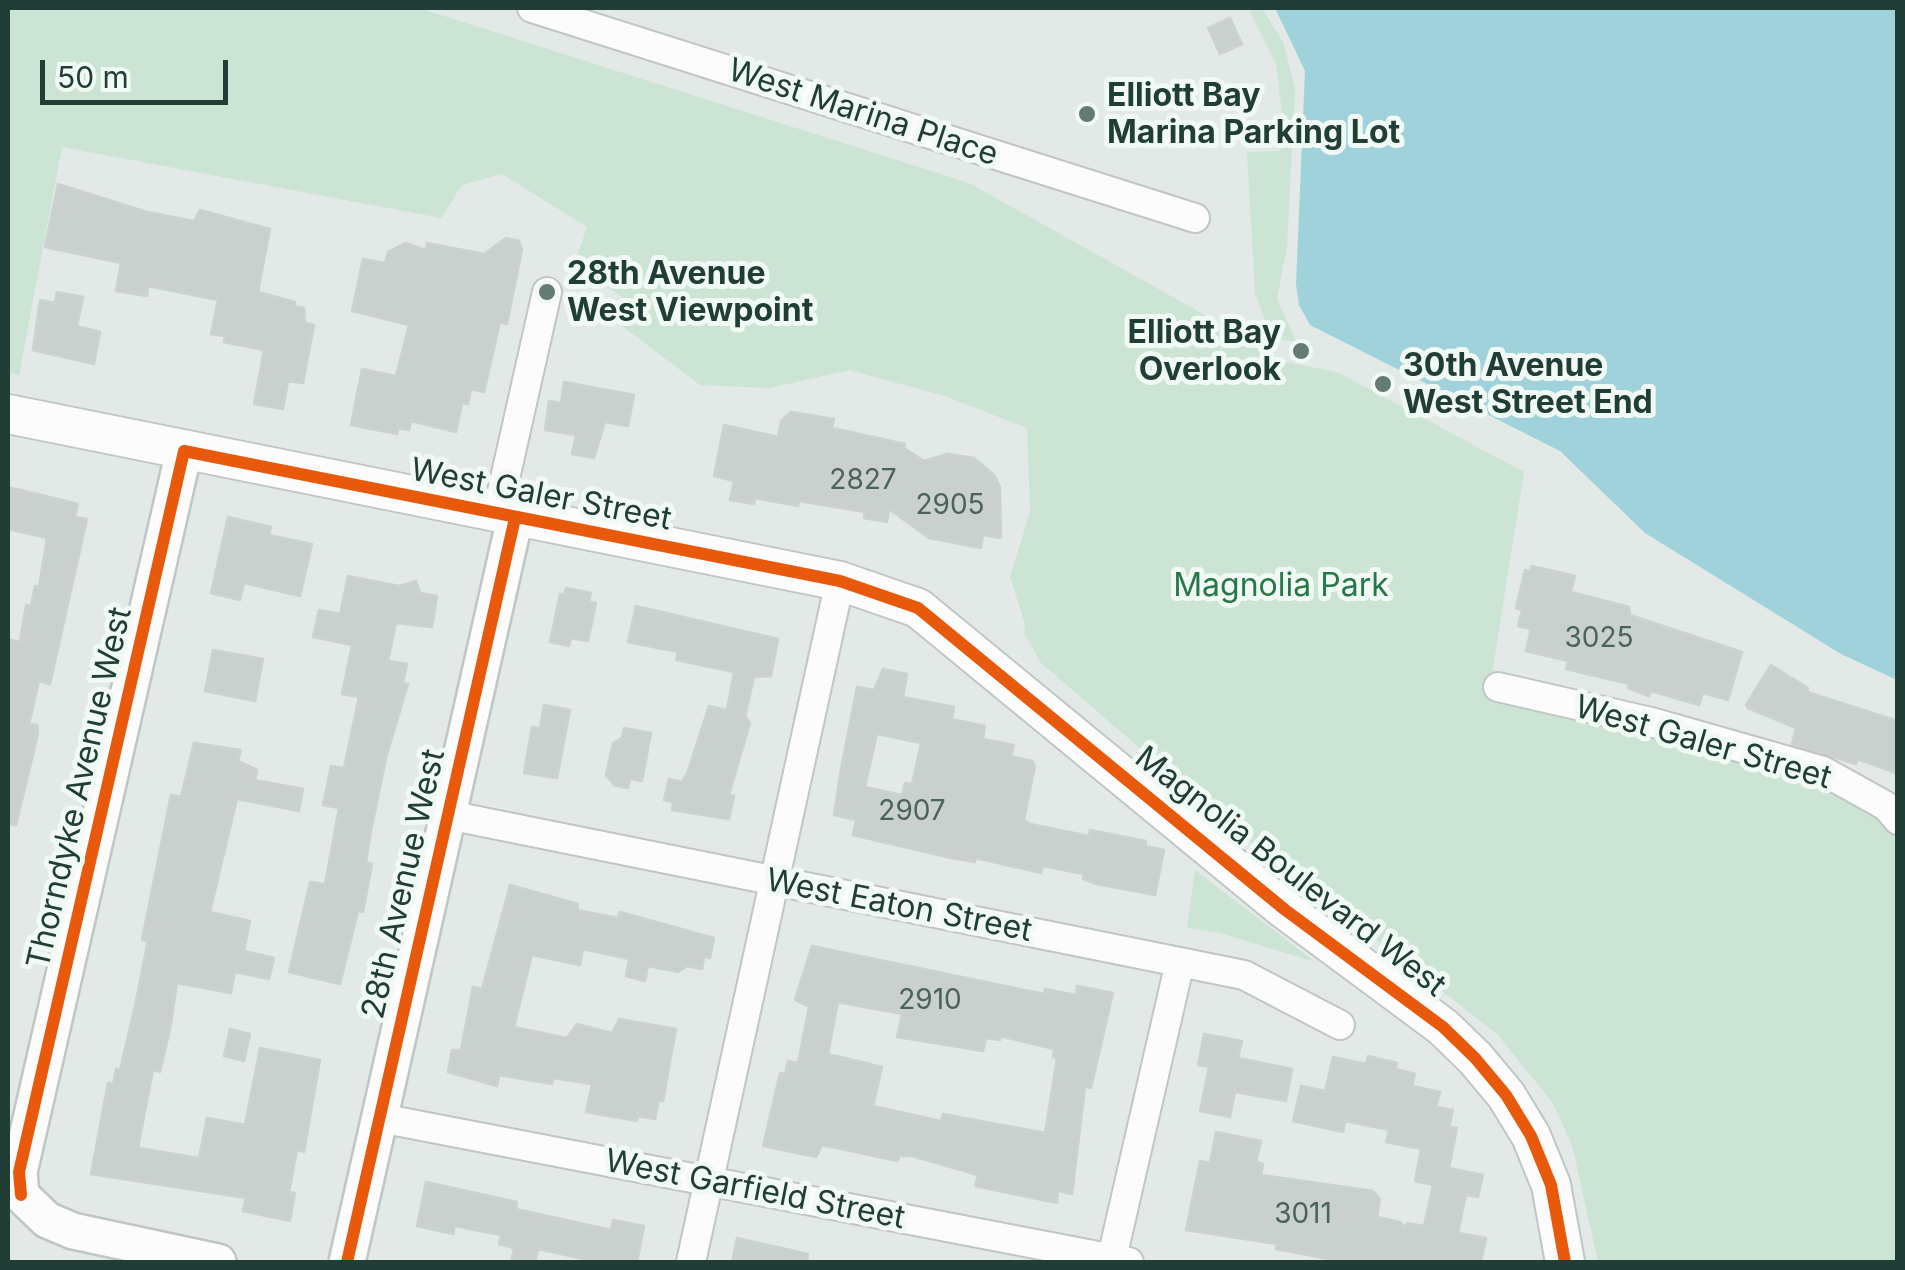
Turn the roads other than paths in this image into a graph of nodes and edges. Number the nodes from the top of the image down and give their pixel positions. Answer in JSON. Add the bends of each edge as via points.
{"nodes":[{"id":1,"x":532,"y":8,"type":"edge"},
{"id":2,"x":1194,"y":218,"type":"dead end"},
{"id":3,"x":548,"y":292,"type":"dead end"},
{"id":4,"x":8,"y":414,"type":"edge"},
{"id":5,"x":184,"y":452,"type":"junction"},
{"id":6,"x":506,"y":516,"type":"junction"},
{"id":7,"x":840,"y":581,"type":"junction"},
{"id":8,"x":888,"y":595,"type":"joint"},
{"id":9,"x":1498,"y":688,"type":"dead end"},
{"id":10,"x":448,"y":815,"type":"junction"},
{"id":11,"x":1898,"y":820,"type":"edge"},
{"id":12,"x":778,"y":882,"type":"junction"},
{"id":13,"x":1180,"y":962,"type":"junction"},
{"id":14,"x":1340,"y":1024,"type":"dead end"},
{"id":15,"x":380,"y":1118,"type":"junction"},
{"id":16,"x":710,"y":1180,"type":"junction"},
{"id":17,"x":12,"y":1198,"type":"edge"},
{"id":18,"x":1117,"y":1261,"type":"edge"},
{"id":19,"x":218,"y":1262,"type":"edge"},
{"id":20,"x":348,"y":1262,"type":"edge"},
{"id":21,"x":691,"y":1262,"type":"edge"},
{"id":22,"x":1566,"y":1262,"type":"edge"}],
"edges":[{"from":1,"to":2,"type":"street","name":"West Marina Place"},
{"from":3,"to":6,"type":"street","name":"28th Avenue West"},
{"from":4,"to":5,"type":"main road","name":"West Galer Street"},
{"from":5,"to":6,"type":"main road","name":"West Galer Street"},
{"from":5,"to":17,"type":"street","name":"Thorndyke Avenue West"},
{"from":6,"to":7,"type":"main road","name":"West Galer Street"},
{"from":6,"to":10,"type":"street","name":"28th Avenue West"},
{"from":7,"to":8,"type":"main road","name":"West Galer Street"},
{"from":7,"to":12,"type":"street"},
{"from":8,"to":22,"type":"main road","name":"Magnolia Boulevard West","via":[[918,608],[970,648],[1284,909],[1443,1027],[1506,1095],[1531,1136],[1551,1185]]},
{"from":9,"to":11,"type":"street","name":"West Galer Street","via":[[1651,722],[1823,772],[1886,806]]},
{"from":10,"to":12,"type":"street","name":"West Eaton Street"},
{"from":10,"to":15,"type":"street","name":"28th Avenue West"},
{"from":12,"to":13,"type":"street","name":"West Eaton Street"},
{"from":12,"to":16,"type":"street"},
{"from":13,"to":14,"type":"street","name":"West Eaton Street","via":[[1244,975]]},
{"from":13,"to":18,"type":"street"},
{"from":15,"to":16,"type":"street","name":"West Garfield Street"},
{"from":15,"to":20,"type":"street","name":"28th Avenue West"},
{"from":16,"to":18,"type":"street","name":"West Garfield Street"},
{"from":16,"to":21,"type":"street"},
{"from":17,"to":19,"type":"street","via":[[73,1230]]}]}
